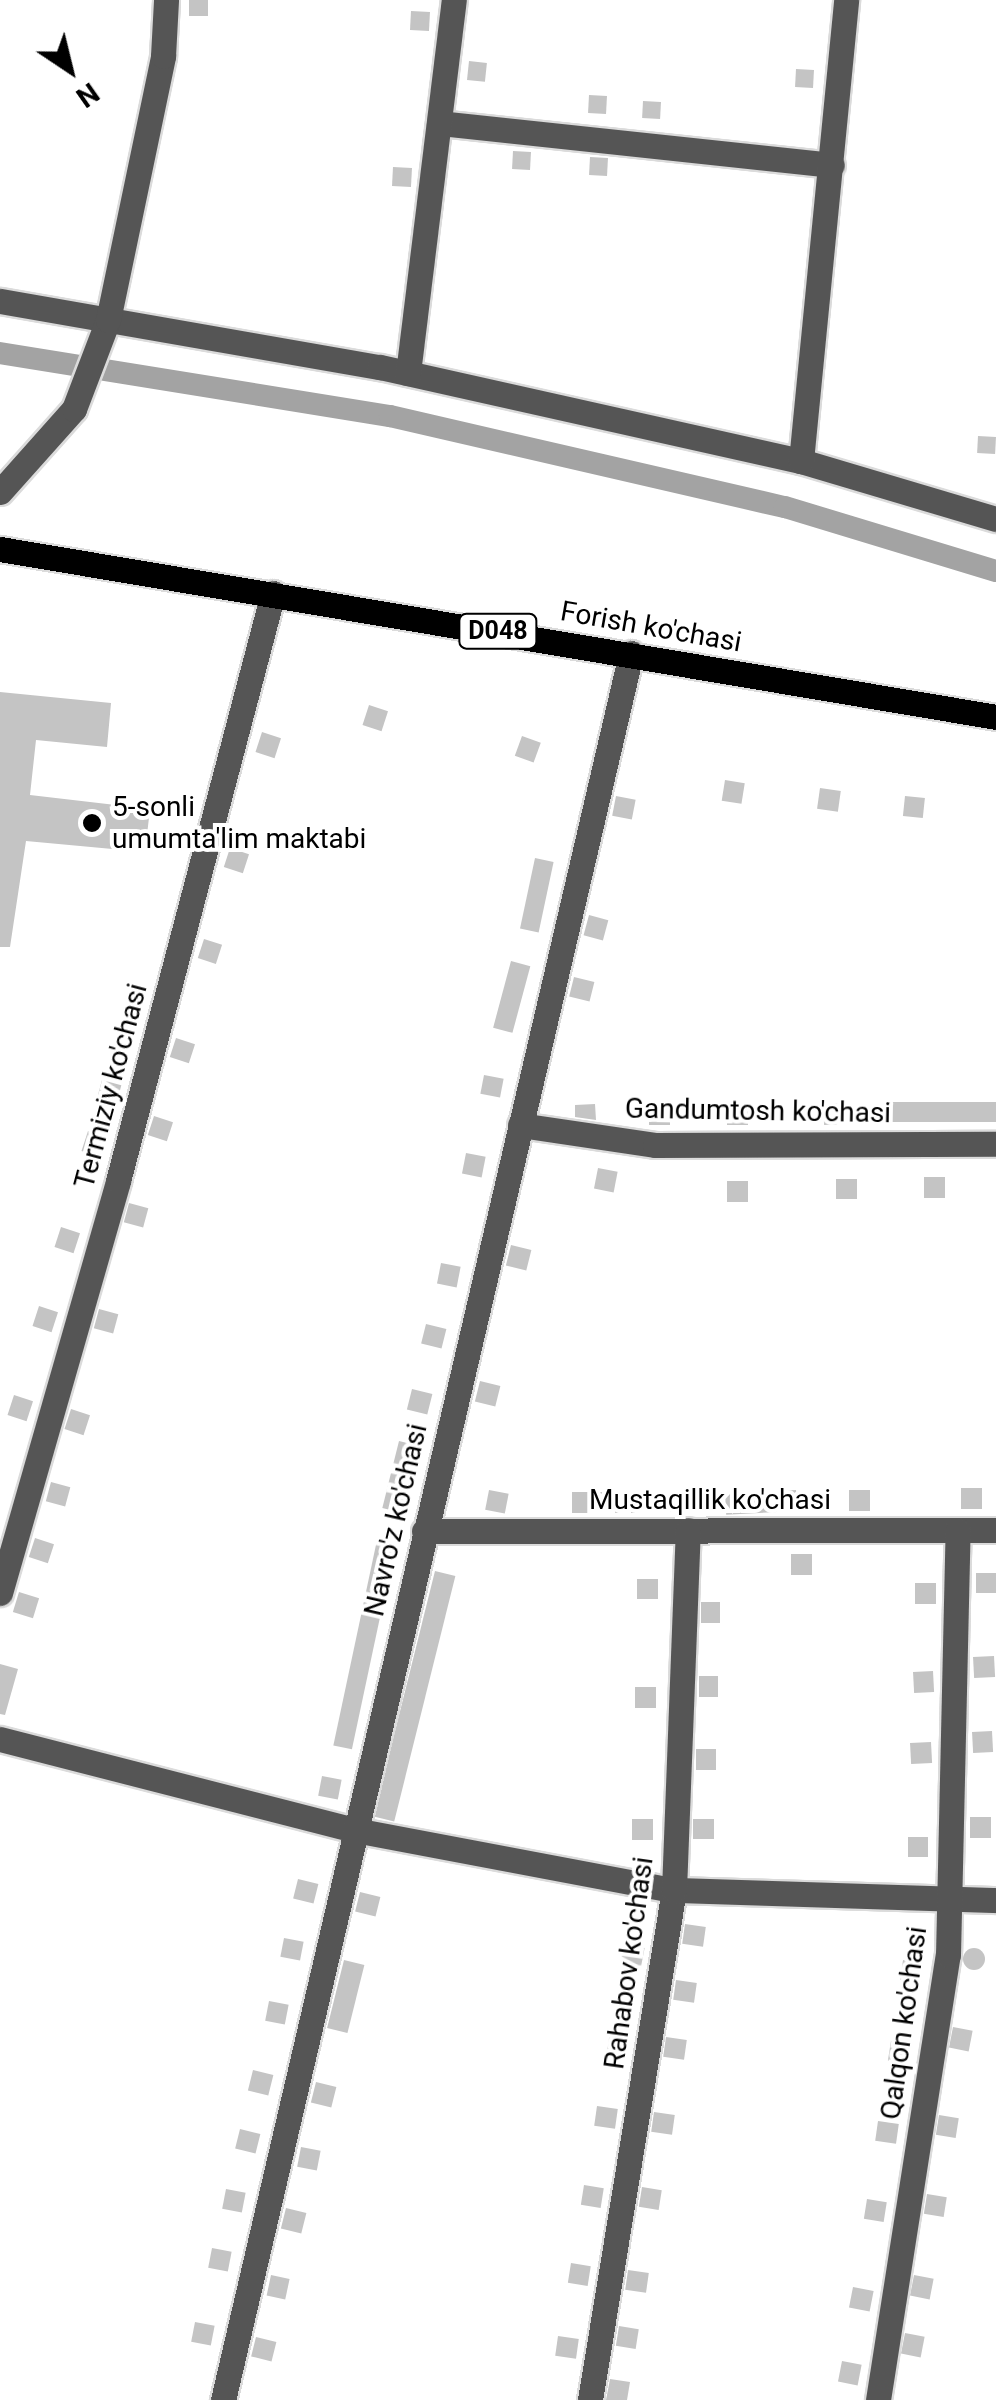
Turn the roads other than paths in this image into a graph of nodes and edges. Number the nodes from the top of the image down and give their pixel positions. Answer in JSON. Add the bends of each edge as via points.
{"nodes":[{"id":1,"x":166,"y":0,"type":"edge"},
{"id":2,"x":454,"y":0,"type":"edge"},
{"id":3,"x":846,"y":0,"type":"edge"},
{"id":4,"x":438,"y":122,"type":"junction"},
{"id":5,"x":832,"y":164,"type":"junction"},
{"id":6,"x":0,"y":301,"type":"edge"},
{"id":7,"x":108,"y":320,"type":"junction"},
{"id":8,"x":408,"y":374,"type":"junction"},
{"id":9,"x":802,"y":461,"type":"junction"},
{"id":10,"x":0,"y":492,"type":"edge"},
{"id":11,"x":996,"y":519,"type":"edge"},
{"id":12,"x":0,"y":549,"type":"edge"},
{"id":13,"x":272,"y":593,"type":"junction"},
{"id":14,"x":630,"y":653,"type":"junction"},
{"id":15,"x":996,"y":717,"type":"edge"},
{"id":16,"x":520,"y":1125,"type":"junction"},
{"id":17,"x":996,"y":1144,"type":"edge"},
{"id":18,"x":688,"y":1530,"type":"junction"},
{"id":19,"x":958,"y":1530,"type":"junction"},
{"id":20,"x":996,"y":1530,"type":"edge"},
{"id":21,"x":424,"y":1531,"type":"junction"},
{"id":22,"x":0,"y":1593,"type":"edge"},
{"id":23,"x":0,"y":1739,"type":"edge"},
{"id":24,"x":354,"y":1830,"type":"junction"},
{"id":25,"x":674,"y":1890,"type":"junction"},
{"id":26,"x":949,"y":1900,"type":"junction"},
{"id":27,"x":996,"y":1900,"type":"edge"},
{"id":28,"x":223,"y":2400,"type":"edge"},
{"id":29,"x":590,"y":2400,"type":"edge"},
{"id":30,"x":878,"y":2400,"type":"edge"}],
"edges":[{"from":1,"to":7,"type":"street","via":[[164,56]]},
{"from":2,"to":4,"type":"street"},
{"from":3,"to":5,"type":"street"},
{"from":4,"to":5,"type":"street"},
{"from":4,"to":8,"type":"street"},
{"from":5,"to":9,"type":"street"},
{"from":6,"to":7,"type":"street"},
{"from":7,"to":8,"type":"street"},
{"from":7,"to":10,"type":"street","via":[[74,410]]},
{"from":8,"to":9,"type":"street"},
{"from":9,"to":11,"type":"street"},
{"from":12,"to":13,"type":"main road","name":"Forish ko'chasi","number":"D048"},
{"from":13,"to":14,"type":"main road","name":"Forish ko'chasi","number":"D048"},
{"from":13,"to":22,"type":"street","name":"Termiziy ko'chasi","via":[[118,1181]]},
{"from":14,"to":15,"type":"main road","name":"Forish ko'chasi","number":"D048"},
{"from":14,"to":16,"type":"street","name":"Navro'z ko'chasi"},
{"from":16,"to":17,"type":"street","name":"Gandumtosh ko'chasi","via":[[654,1145]]},
{"from":16,"to":21,"type":"street","name":"Navro'z ko'chasi"},
{"from":18,"to":19,"type":"street","name":"Mustaqillik ko'chasi"},
{"from":18,"to":21,"type":"street","name":"Mustaqillik ko'chasi"},
{"from":18,"to":25,"type":"street","name":"Rahabov ko'chasi"},
{"from":19,"to":20,"type":"street","name":"Mustaqillik ko'chasi"},
{"from":19,"to":26,"type":"street","name":"Qalqon ko'chasi"},
{"from":21,"to":24,"type":"street","name":"Navro'z ko'chasi"},
{"from":23,"to":24,"type":"street"},
{"from":24,"to":25,"type":"street"},
{"from":24,"to":28,"type":"street","name":"Navro'z ko'chasi"},
{"from":25,"to":26,"type":"street"},
{"from":25,"to":29,"type":"street","name":"Rahabov ko'chasi"},
{"from":26,"to":27,"type":"street"},
{"from":26,"to":30,"type":"street","name":"Qalqon ko'chasi","via":[[948,1956]]}]}
